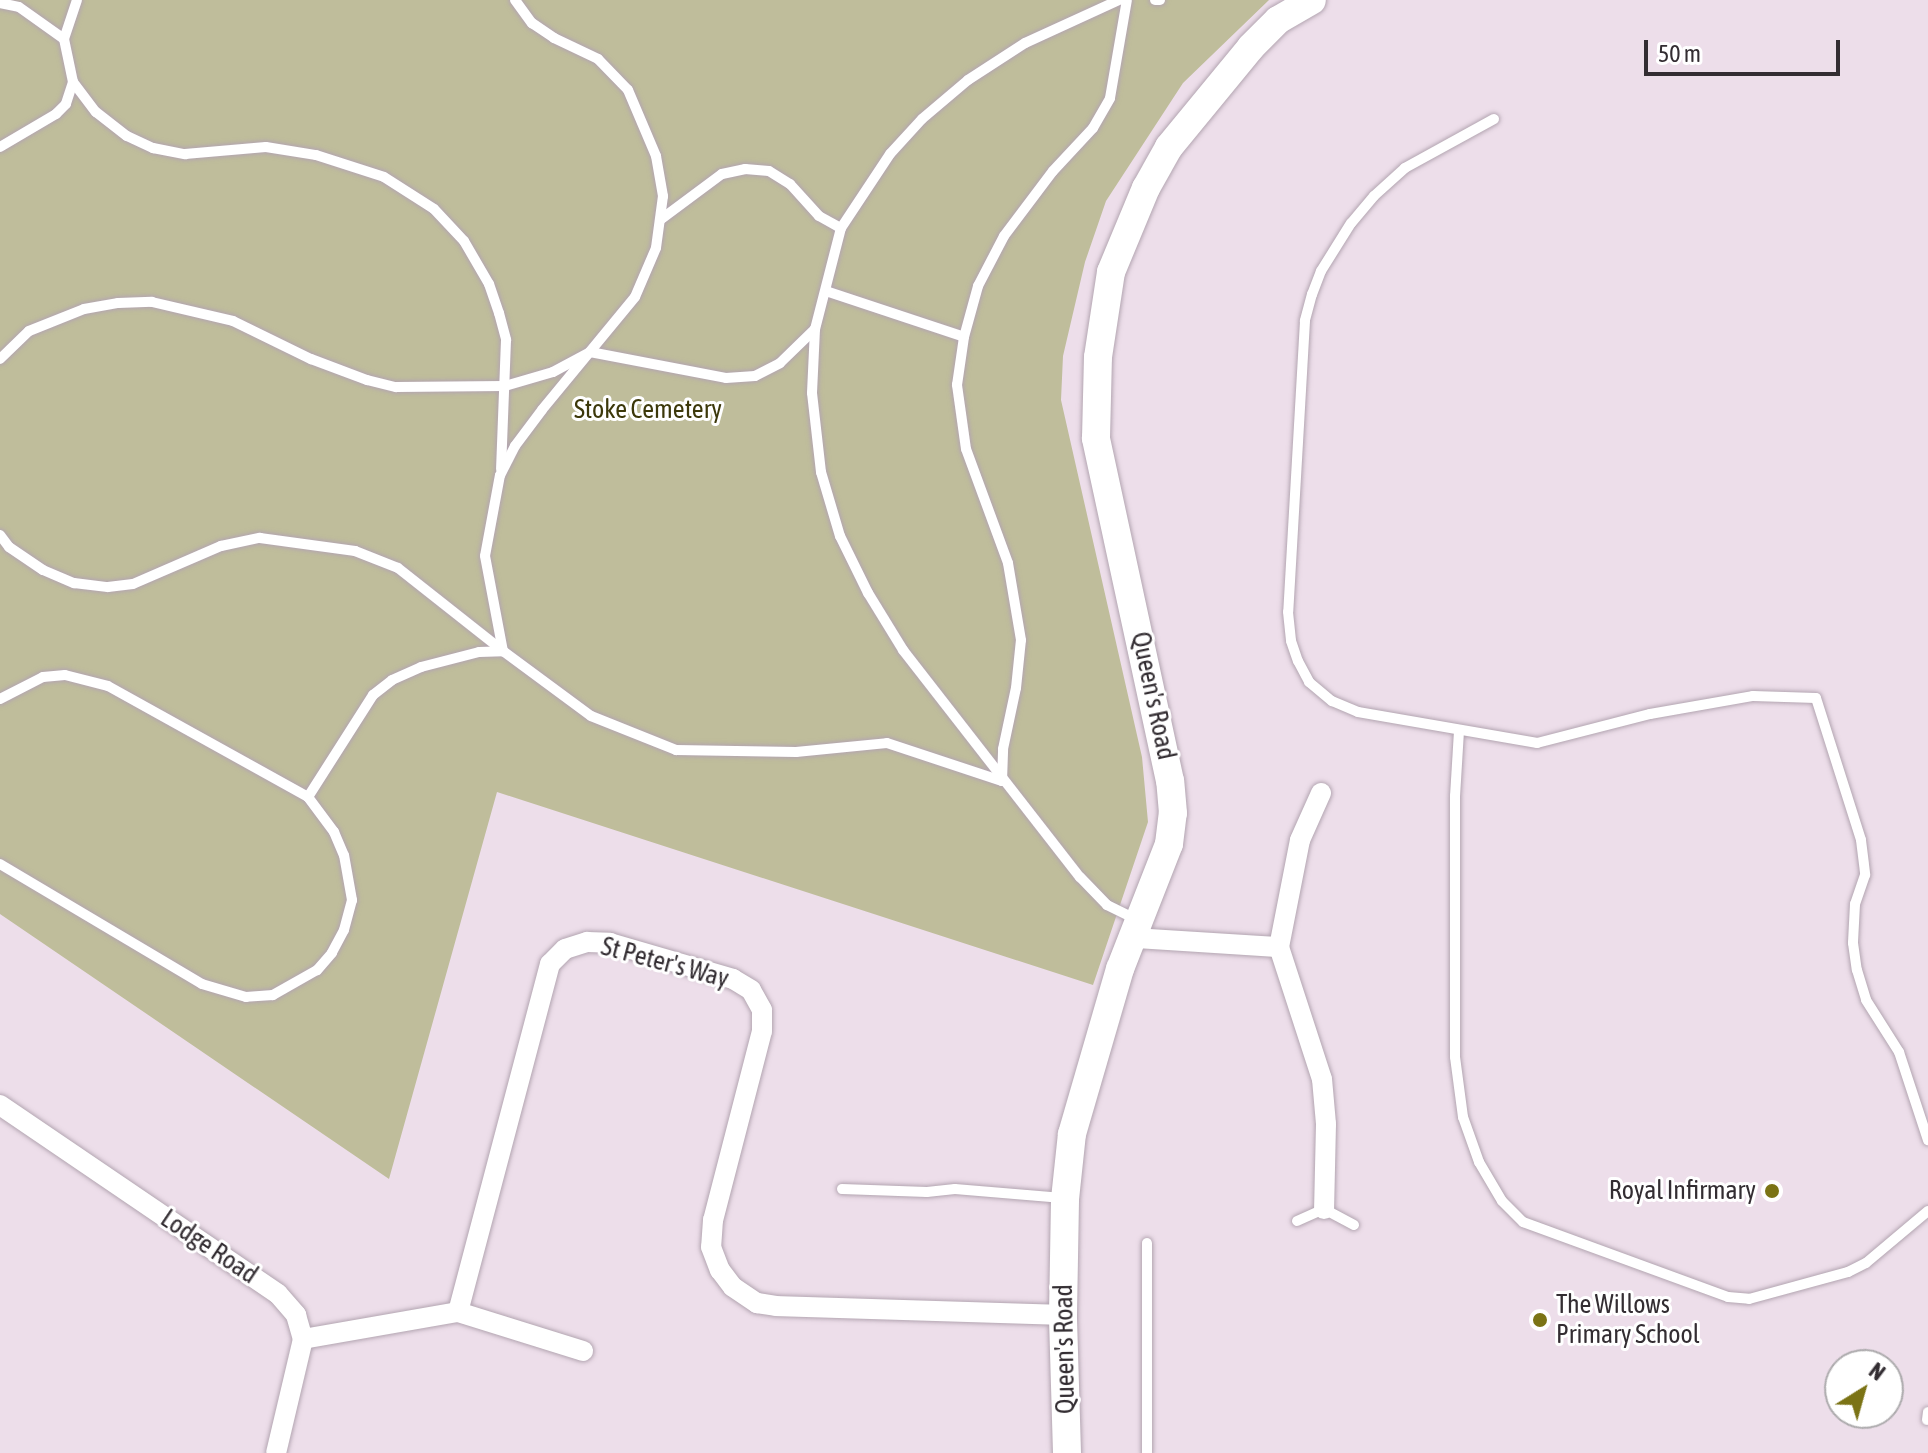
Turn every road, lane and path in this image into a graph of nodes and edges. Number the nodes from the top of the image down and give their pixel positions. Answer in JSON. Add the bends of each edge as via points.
{"nodes":[{"id":1,"x":77,"y":0,"type":"edge"},
{"id":2,"x":515,"y":0,"type":"edge"},
{"id":3,"x":1119,"y":0,"type":"edge"},
{"id":4,"x":1127,"y":0,"type":"edge"},
{"id":5,"x":1312,"y":0,"type":"edge"},
{"id":6,"x":0,"y":3,"type":"edge"},
{"id":7,"x":64,"y":39,"type":"junction"},
{"id":8,"x":73,"y":82,"type":"junction"},
{"id":9,"x":1494,"y":119,"type":"dead end"},
{"id":10,"x":0,"y":147,"type":"edge"},
{"id":11,"x":660,"y":220,"type":"junction"},
{"id":12,"x":841,"y":228,"type":"junction"},
{"id":13,"x":826,"y":291,"type":"junction"},
{"id":14,"x":815,"y":329,"type":"junction"},
{"id":15,"x":964,"y":337,"type":"junction"},
{"id":16,"x":590,"y":352,"type":"junction"},
{"id":17,"x":0,"y":359,"type":"edge"},
{"id":18,"x":505,"y":386,"type":"junction"},
{"id":19,"x":500,"y":475,"type":"junction"},
{"id":20,"x":0,"y":535,"type":"edge"},
{"id":21,"x":503,"y":651,"type":"junction"},
{"id":22,"x":0,"y":699,"type":"edge"},
{"id":23,"x":1459,"y":731,"type":"junction"},
{"id":24,"x":1002,"y":781,"type":"junction"},
{"id":25,"x":1321,"y":793,"type":"dead end"},
{"id":26,"x":308,"y":797,"type":"junction"},
{"id":27,"x":0,"y":864,"type":"edge"},
{"id":28,"x":1138,"y":930,"type":"junction"},
{"id":29,"x":1279,"y":947,"type":"junction"},
{"id":30,"x":0,"y":1105,"type":"edge"},
{"id":31,"x":1928,"y":1140,"type":"edge"},
{"id":32,"x":842,"y":1189,"type":"dead end"},
{"id":33,"x":1065,"y":1199,"type":"junction"},
{"id":34,"x":1324,"y":1209,"type":"junction"},
{"id":35,"x":1928,"y":1211,"type":"edge"},
{"id":36,"x":1297,"y":1221,"type":"dead end"},
{"id":37,"x":1354,"y":1225,"type":"dead end"},
{"id":38,"x":1147,"y":1243,"type":"dead end"},
{"id":39,"x":458,"y":1312,"type":"junction"},
{"id":40,"x":1063,"y":1315,"type":"junction"},
{"id":41,"x":303,"y":1339,"type":"junction"},
{"id":42,"x":583,"y":1351,"type":"dead end"},
{"id":43,"x":276,"y":1453,"type":"edge"},
{"id":44,"x":1067,"y":1453,"type":"edge"},
{"id":45,"x":1147,"y":1453,"type":"edge"}],
"edges":[{"from":1,"to":7,"type":"lane"},
{"from":2,"to":11,"type":"lane","via":[[532,23],[598,59],[628,90],[656,156],[663,196]]},
{"from":3,"to":12,"type":"lane","via":[[1025,43],[968,80],[890,154]]},
{"from":4,"to":15,"type":"lane","via":[[1110,98],[1093,128],[1004,236],[978,286]]},
{"from":5,"to":28,"type":"street","name":"Queen's Road","via":[[1278,20],[1251,47],[1169,147],[1139,202],[1111,272],[1098,357],[1096,438],[1173,813],[1169,844]]},
{"from":6,"to":7,"type":"lane","via":[[19,7]]},
{"from":7,"to":8,"type":"lane"},
{"from":8,"to":10,"type":"lane","via":[[66,104],[56,114]]},
{"from":8,"to":18,"type":"lane","via":[[96,112],[153,148],[185,154],[245,147],[289,149],[348,163],[406,189],[464,241],[489,284],[506,340]]},
{"from":9,"to":23,"type":"lane","via":[[1405,168],[1351,223],[1321,271],[1305,321],[1289,597],[1291,641],[1298,661],[1309,682],[1332,701],[1358,712]]},
{"from":11,"to":12,"type":"lane","via":[[722,174],[745,169],[769,171],[790,184],[819,216]]},
{"from":11,"to":16,"type":"lane","via":[[656,248],[635,297]]},
{"from":12,"to":13,"type":"lane"},
{"from":13,"to":14,"type":"lane"},
{"from":13,"to":15,"type":"lane"},
{"from":14,"to":16,"type":"lane","via":[[780,363],[755,376],[726,378]]},
{"from":14,"to":24,"type":"lane","via":[[812,393],[821,472],[840,536],[903,650]]},
{"from":15,"to":24,"type":"lane","via":[[957,385],[966,449],[1008,563],[1021,640]]},
{"from":16,"to":18,"type":"lane","via":[[553,372]]},
{"from":16,"to":19,"type":"lane","via":[[515,446]]},
{"from":17,"to":18,"type":"lane","via":[[29,331],[57,317],[118,303],[152,302],[233,321],[367,380],[396,387]]},
{"from":18,"to":19,"type":"lane"},
{"from":19,"to":21,"type":"lane","via":[[485,556]]},
{"from":20,"to":21,"type":"lane","via":[[43,570],[74,583],[108,587],[133,584],[221,546],[260,538],[355,551],[398,568]]},
{"from":21,"to":24,"type":"lane","via":[[591,716],[676,750],[796,752],[887,743]]},
{"from":21,"to":26,"type":"lane","via":[[421,667],[392,680],[373,695]]},
{"from":22,"to":26,"type":"lane","via":[[43,677],[65,675],[97,682]]},
{"from":23,"to":31,"type":"lane","via":[[1537,743],[1650,714],[1753,696],[1816,698],[1861,840],[1865,875],[1855,904],[1857,970],[1866,1000],[1899,1052]]},
{"from":23,"to":35,"type":"lane","via":[[1455,1057],[1463,1117],[1479,1162],[1502,1201],[1523,1222],[1728,1297],[1749,1299],[1848,1272]]},
{"from":24,"to":28,"type":"lane","via":[[1107,905]]},
{"from":25,"to":29,"type":"street","via":[[1292,836]]},
{"from":26,"to":27,"type":"lane","via":[[344,855],[352,900],[332,953],[317,970],[273,995],[246,997],[202,984]]},
{"from":28,"to":29,"type":"street"},
{"from":28,"to":33,"type":"street","name":"Queen's Road","via":[[1120,969],[1072,1134]]},
{"from":29,"to":34,"type":"street","via":[[1322,1079]]},
{"from":30,"to":41,"type":"street","name":"Lodge Road","via":[[278,1294],[296,1315]]},
{"from":32,"to":33,"type":"lane","via":[[955,1189]]},
{"from":33,"to":40,"type":"street","name":"Queen's Road"},
{"from":34,"to":36,"type":"lane"},
{"from":34,"to":37,"type":"lane"},
{"from":38,"to":45,"type":"lane"},
{"from":39,"to":40,"type":"street","name":"St Peter's Way","via":[[550,964],[565,949],[587,942],[610,943],[733,979],[751,990],[762,1010],[762,1031],[713,1220],[711,1247],[733,1287],[757,1303],[776,1306]]},
{"from":39,"to":41,"type":"street"},
{"from":39,"to":42,"type":"street"},
{"from":40,"to":44,"type":"street","name":"Queen's Road"},
{"from":41,"to":43,"type":"street"}]}
